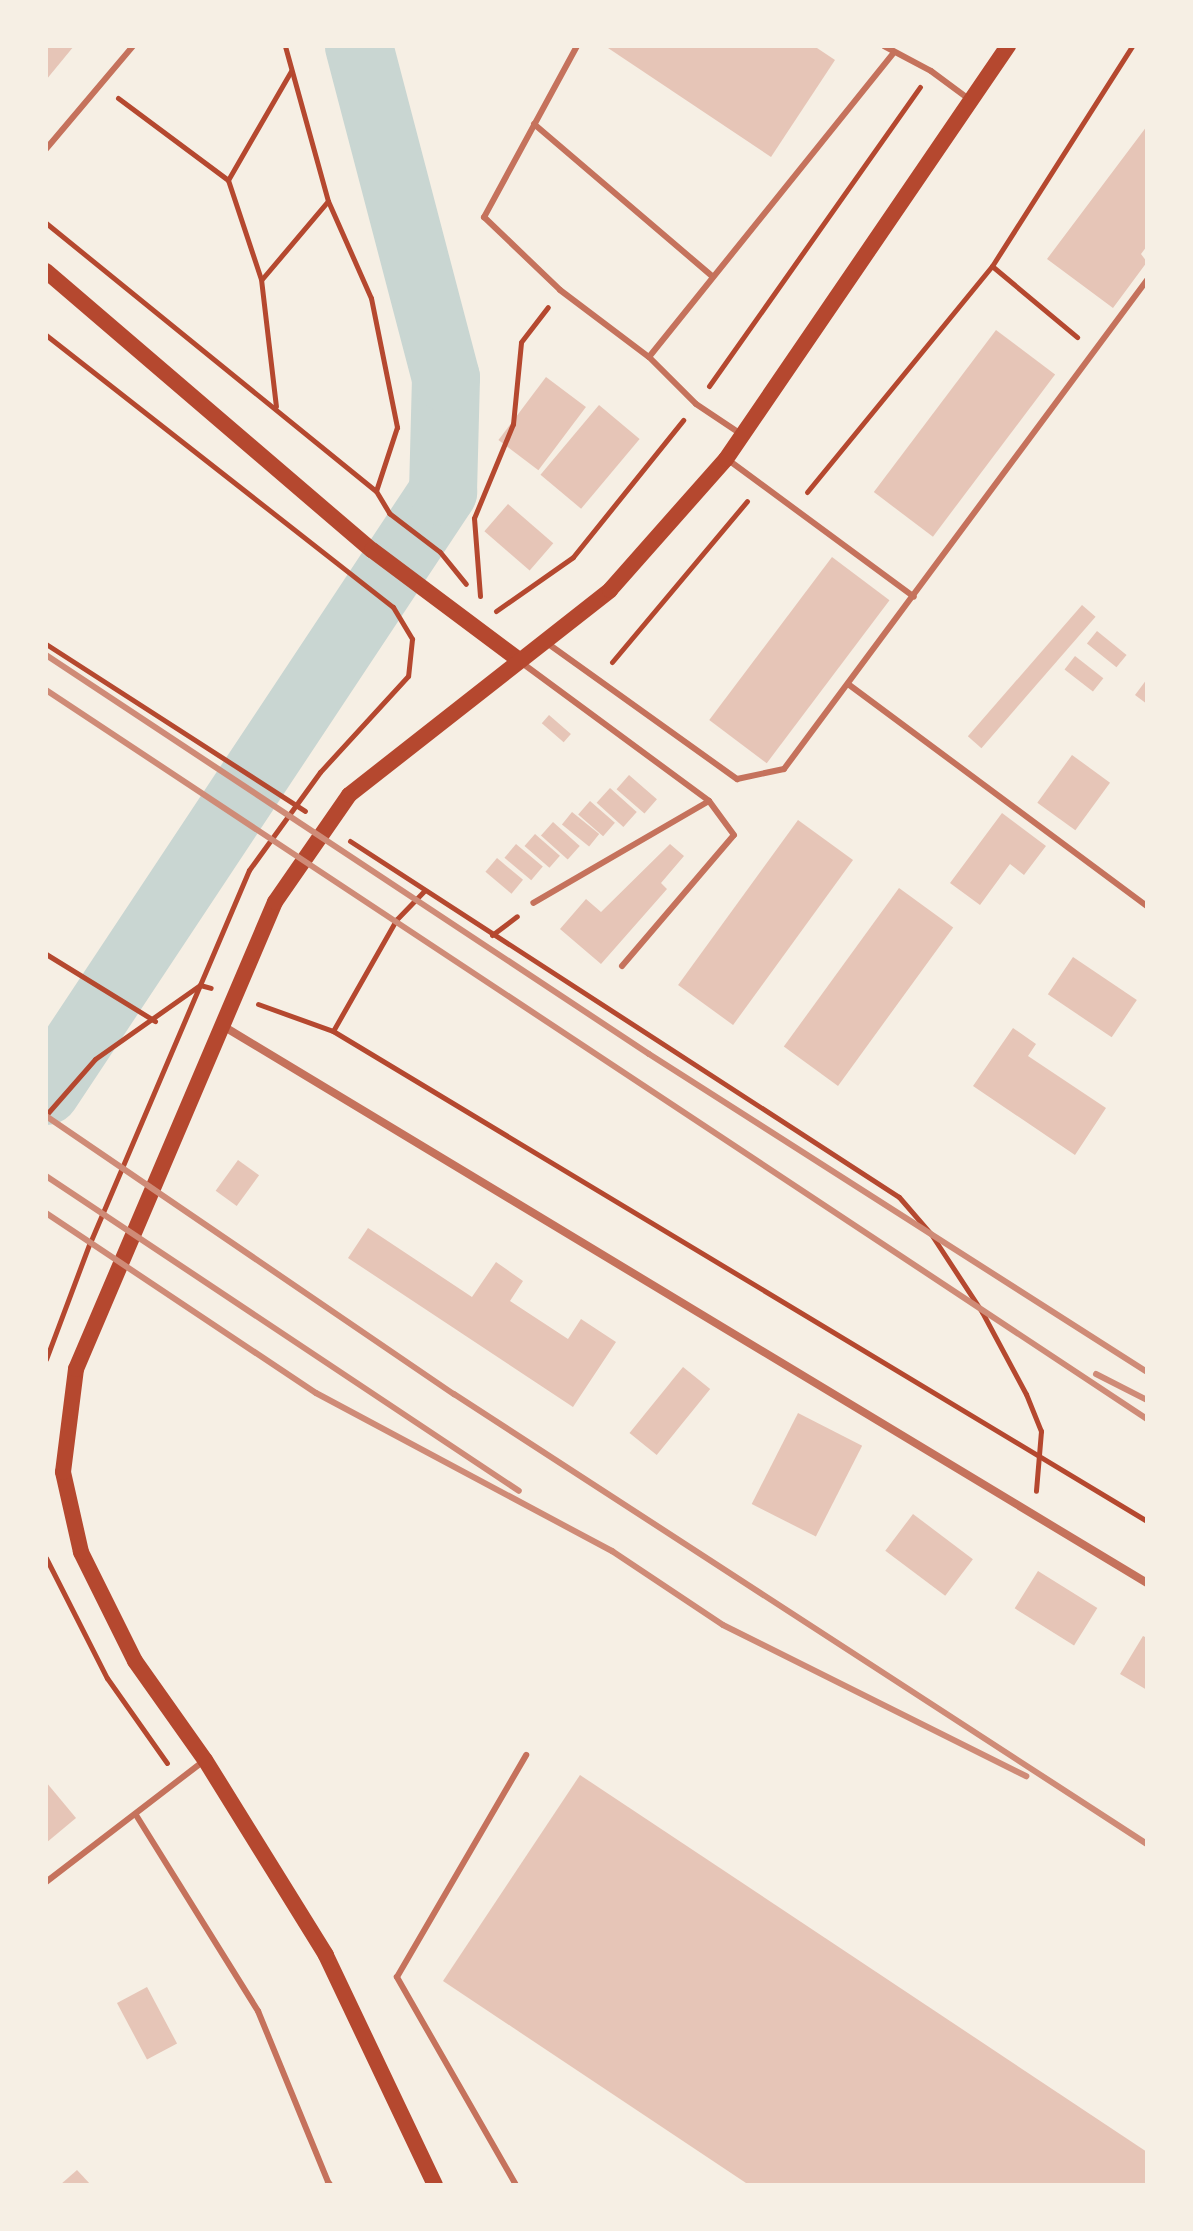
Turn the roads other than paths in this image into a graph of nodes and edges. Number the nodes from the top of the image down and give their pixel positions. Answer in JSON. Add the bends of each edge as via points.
{"nodes":[{"id":1,"x":133,"y":46,"type":"edge"},
{"id":2,"x":577,"y":46,"type":"edge"},
{"id":3,"x":884,"y":46,"type":"edge"},
{"id":4,"x":1008,"y":46,"type":"edge"},
{"id":5,"x":894,"y":52,"type":"junction"},
{"id":6,"x":970,"y":100,"type":"junction"},
{"id":7,"x":534,"y":124,"type":"junction"},
{"id":8,"x":46,"y":149,"type":"edge"},
{"id":9,"x":46,"y":271,"type":"edge"},
{"id":10,"x":713,"y":277,"type":"junction"},
{"id":11,"x":1147,"y":280,"type":"edge"},
{"id":12,"x":649,"y":357,"type":"junction"},
{"id":13,"x":741,"y":434,"type":"junction"},
{"id":14,"x":726,"y":459,"type":"junction"},
{"id":15,"x":914,"y":597,"type":"junction"},
{"id":16,"x":544,"y":640,"type":"junction"},
{"id":17,"x":519,"y":660,"type":"junction"},
{"id":18,"x":848,"y":684,"type":"junction"},
{"id":19,"x":709,"y":801,"type":"junction"},
{"id":20,"x":533,"y":903,"type":"road end"},
{"id":21,"x":1147,"y":906,"type":"edge"},
{"id":22,"x":622,"y":966,"type":"dead end"},
{"id":23,"x":223,"y":1026,"type":"junction"},
{"id":24,"x":1147,"y":1583,"type":"edge"},
{"id":25,"x":526,"y":1755,"type":"dead end"},
{"id":26,"x":205,"y":1760,"type":"junction"},
{"id":27,"x":136,"y":1815,"type":"junction"},
{"id":28,"x":46,"y":1882,"type":"edge"},
{"id":29,"x":329,"y":2184,"type":"edge"},
{"id":30,"x":435,"y":2185,"type":"edge"},
{"id":31,"x":516,"y":2185,"type":"edge"}],
"edges":[{"from":1,"to":8,"type":"lane"},
{"from":2,"to":7,"type":"lane"},
{"from":3,"to":5,"type":"lane"},
{"from":4,"to":6,"type":"main road"},
{"from":5,"to":6,"type":"lane"},
{"from":5,"to":10,"type":"lane"},
{"from":6,"to":13,"type":"main road"},
{"from":7,"to":10,"type":"lane"},
{"from":7,"to":12,"type":"lane","via":[[484,217],[560,290]]},
{"from":9,"to":17,"type":"main road","via":[[372,550]]},
{"from":10,"to":12,"type":"lane"},
{"from":11,"to":15,"type":"lane"},
{"from":12,"to":13,"type":"lane","via":[[696,404]]},
{"from":13,"to":14,"type":"main road"},
{"from":14,"to":15,"type":"lane"},
{"from":14,"to":16,"type":"main road","via":[[610,590]]},
{"from":15,"to":18,"type":"lane"},
{"from":16,"to":17,"type":"main road"},
{"from":16,"to":18,"type":"lane","via":[[737,779],[784,769]]},
{"from":17,"to":19,"type":"lane"},
{"from":17,"to":23,"type":"main road","via":[[349,795],[275,902]]},
{"from":18,"to":21,"type":"lane"},
{"from":19,"to":20,"type":"lane"},
{"from":19,"to":22,"type":"lane","via":[[734,835]]},
{"from":23,"to":24,"type":"street"},
{"from":23,"to":26,"type":"main road","via":[[76,1369],[63,1472],[81,1552],[135,1661]]},
{"from":25,"to":31,"type":"lane","via":[[397,1977]]},
{"from":26,"to":27,"type":"lane"},
{"from":26,"to":30,"type":"main road","via":[[326,1955]]},
{"from":27,"to":28,"type":"lane"},
{"from":27,"to":29,"type":"lane","via":[[258,2011]]}]}
